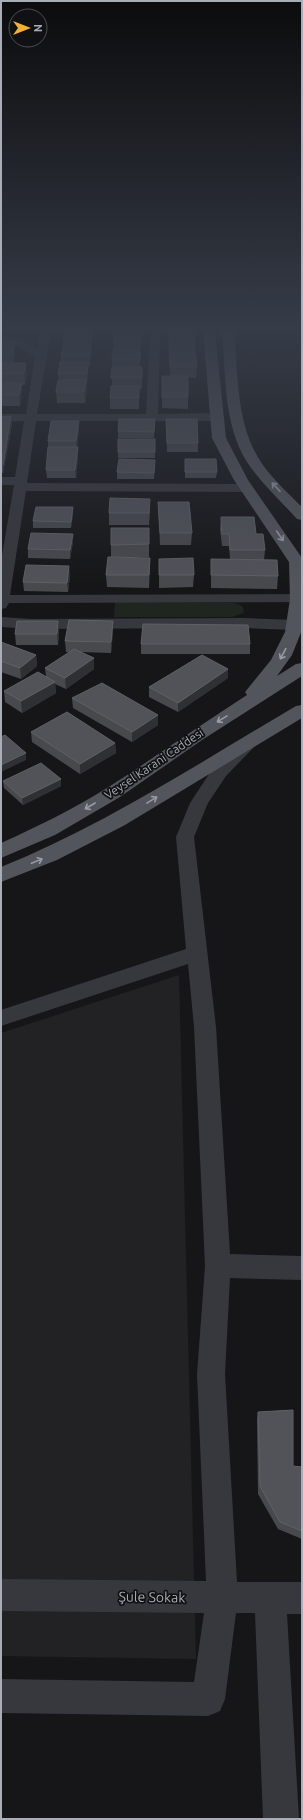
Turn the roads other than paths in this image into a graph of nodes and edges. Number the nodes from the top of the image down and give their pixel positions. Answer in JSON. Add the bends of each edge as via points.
{"nodes":[{"id":1,"x":236,"y":416,"type":"edge"},
{"id":2,"x":152,"y":417,"type":"joint"},
{"id":3,"x":216,"y":417,"type":"joint"},
{"id":4,"x":1,"y":418,"type":"edge"},
{"id":5,"x":30,"y":418,"type":"junction"},
{"id":6,"x":1,"y":481,"type":"edge"},
{"id":7,"x":246,"y":488,"type":"junction"},
{"id":8,"x":16,"y":489,"type":"junction"},
{"id":9,"x":302,"y":516,"type":"edge"},
{"id":10,"x":300,"y":565,"type":"edge"},
{"id":11,"x":299,"y":598,"type":"junction"},
{"id":12,"x":242,"y":599,"type":"junction"},
{"id":13,"x":2,"y":602,"type":"edge"},
{"id":14,"x":1,"y":622,"type":"edge"},
{"id":15,"x":243,"y":624,"type":"junction"},
{"id":16,"x":296,"y":625,"type":"junction"},
{"id":17,"x":299,"y":671,"type":"edge"},
{"id":18,"x":244,"y":705,"type":"junction"},
{"id":19,"x":302,"y":710,"type":"edge"},
{"id":20,"x":302,"y":725,"type":"edge"},
{"id":21,"x":254,"y":738,"type":"junction"},
{"id":22,"x":1,"y":850,"type":"edge"},
{"id":23,"x":1,"y":875,"type":"edge"},
{"id":24,"x":196,"y":954,"type":"junction"},
{"id":25,"x":1,"y":1018,"type":"edge"},
{"id":26,"x":218,"y":1266,"type":"junction"},
{"id":27,"x":302,"y":1268,"type":"edge"},
{"id":28,"x":1,"y":1595,"type":"edge"},
{"id":29,"x":222,"y":1597,"type":"junction"},
{"id":30,"x":270,"y":1598,"type":"junction"},
{"id":31,"x":302,"y":1598,"type":"edge"},
{"id":32,"x":1,"y":1696,"type":"edge"},
{"id":33,"x":281,"y":1819,"type":"edge"}],
"edges":[{"from":9,"to":1,"type":"main road","one_way":true,"via":[[264,475],[248,452]]},
{"from":2,"to":3,"type":"street"},
{"from":2,"to":5,"type":"street"},
{"from":3,"to":7,"type":"main road","via":[[219,438]]},
{"from":4,"to":5,"type":"street"},
{"from":5,"to":8,"type":"street"},
{"from":6,"to":8,"type":"street"},
{"from":7,"to":8,"type":"street"},
{"from":7,"to":10,"type":"main road","one_way":true},
{"from":8,"to":13,"type":"street"},
{"from":10,"to":11,"type":"main road"},
{"from":11,"to":12,"type":"street"},
{"from":11,"to":16,"type":"main road"},
{"from":12,"to":13,"type":"street"},
{"from":12,"to":15,"type":"street","via":[[256,611],[254,616]]},
{"from":14,"to":15,"type":"street"},
{"from":15,"to":16,"type":"street"},
{"from":16,"to":18,"type":"main road","one_way":true,"via":[[282,656]]},
{"from":17,"to":18,"type":"main road","name":"Veysel Karani Caddesi"},
{"from":18,"to":22,"type":"main road","name":"Veysel Karani Caddesi","one_way":true,"via":[[113,793],[48,830]]},
{"from":19,"to":21,"type":"main road"},
{"from":20,"to":21,"type":"main road"},
{"from":23,"to":21,"type":"main road","one_way":true,"via":[[50,855],[118,820]]},
{"from":21,"to":24,"type":"street","via":[[219,772],[199,803],[185,837]]},
{"from":24,"to":25,"type":"street"},
{"from":24,"to":26,"type":"street","via":[[205,1027]]},
{"from":26,"to":27,"type":"street"},
{"from":26,"to":29,"type":"street","via":[[212,1374]]},
{"from":28,"to":29,"type":"street","name":"Şule Sokak"},
{"from":29,"to":30,"type":"street","name":"Şule Sokak"},
{"from":29,"to":32,"type":"street","via":[[208,1699]]},
{"from":30,"to":31,"type":"street","name":"Şule Sokak"},
{"from":30,"to":33,"type":"street"}]}
